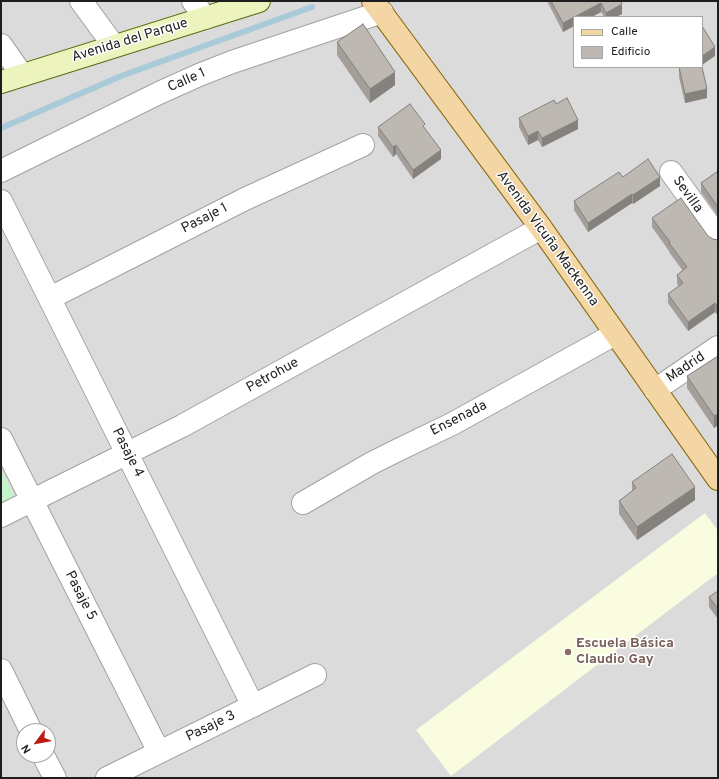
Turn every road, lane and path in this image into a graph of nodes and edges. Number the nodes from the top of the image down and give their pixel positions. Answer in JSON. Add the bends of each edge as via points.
{"nodes":[{"id":1,"x":81,"y":1,"type":"edge"},
{"id":2,"x":259,"y":1,"type":"edge"},
{"id":3,"x":377,"y":7,"type":"edge"},
{"id":4,"x":199,"y":9,"type":"edge"},
{"id":5,"x":1,"y":46,"type":"edge"},
{"id":6,"x":114,"y":46,"type":"junction"},
{"id":7,"x":22,"y":75,"type":"junction"},
{"id":8,"x":1,"y":82,"type":"edge"},
{"id":9,"x":363,"y":145,"type":"dead end"},
{"id":10,"x":1,"y":171,"type":"edge"},
{"id":11,"x":671,"y":172,"type":"dead end"},
{"id":12,"x":1,"y":201,"type":"edge"},
{"id":13,"x":541,"y":228,"type":"junction"},
{"id":14,"x":718,"y":237,"type":"edge"},
{"id":15,"x":50,"y":298,"type":"junction"},
{"id":16,"x":615,"y":334,"type":"junction"},
{"id":17,"x":718,"y":347,"type":"edge"},
{"id":18,"x":655,"y":390,"type":"junction"},
{"id":19,"x":1,"y":439,"type":"edge"},
{"id":20,"x":127,"y":453,"type":"junction"},
{"id":21,"x":718,"y":479,"type":"edge"},
{"id":22,"x":32,"y":501,"type":"junction"},
{"id":23,"x":303,"y":503,"type":"dead end"},
{"id":24,"x":1,"y":516,"type":"edge"},
{"id":25,"x":1,"y":670,"type":"edge"},
{"id":26,"x":315,"y":675,"type":"dead end"},
{"id":27,"x":253,"y":706,"type":"junction"},
{"id":28,"x":27,"y":723,"type":"edge"},
{"id":29,"x":159,"y":752,"type":"junction"},
{"id":30,"x":47,"y":763,"type":"edge"},
{"id":31,"x":55,"y":778,"type":"edge"},
{"id":32,"x":107,"y":778,"type":"edge"}],
"edges":[{"from":1,"to":6,"type":"street"},
{"from":2,"to":4,"type":"street","name":"Avenida del Parque"},
{"from":3,"to":10,"type":"street","name":"Calle 1","via":[[199,75]]},
{"from":3,"to":13,"type":"main road","name":"Avenida Vicuña Mackenna"},
{"from":4,"to":6,"type":"street","name":"Avenida del Parque"},
{"from":5,"to":7,"type":"street"},
{"from":6,"to":7,"type":"street","name":"Avenida del Parque"},
{"from":7,"to":8,"type":"street","name":"Avenida del Parque"},
{"from":9,"to":15,"type":"street","name":"Pasaje 1","via":[[245,199]]},
{"from":11,"to":14,"type":"street","name":"Sevilla"},
{"from":12,"to":15,"type":"street","name":"Pasaje 4"},
{"from":13,"to":16,"type":"main road","name":"Avenida Vicuña Mackenna"},
{"from":13,"to":20,"type":"street","name":"Petrohue","via":[[241,394]]},
{"from":15,"to":20,"type":"street","name":"Pasaje 4"},
{"from":16,"to":18,"type":"main road","name":"Avenida Vicuña Mackenna"},
{"from":16,"to":23,"type":"street","name":"Ensenada","via":[[458,421],[372,463]]},
{"from":17,"to":18,"type":"street","name":"Madrid"},
{"from":18,"to":21,"type":"main road","name":"Avenida Vicuña Mackenna"},
{"from":19,"to":22,"type":"street","name":"Pasaje 5"},
{"from":20,"to":22,"type":"street","name":"Petrohue"},
{"from":20,"to":27,"type":"street","name":"Pasaje 4"},
{"from":22,"to":24,"type":"street","name":"Petrohue"},
{"from":22,"to":29,"type":"street","name":"Pasaje 5"},
{"from":25,"to":28,"type":"street"},
{"from":26,"to":27,"type":"street","name":"Pasaje 3"},
{"from":27,"to":29,"type":"street","name":"Pasaje 3"},
{"from":29,"to":32,"type":"street","name":"Pasaje 3"},
{"from":30,"to":31,"type":"street"}]}
